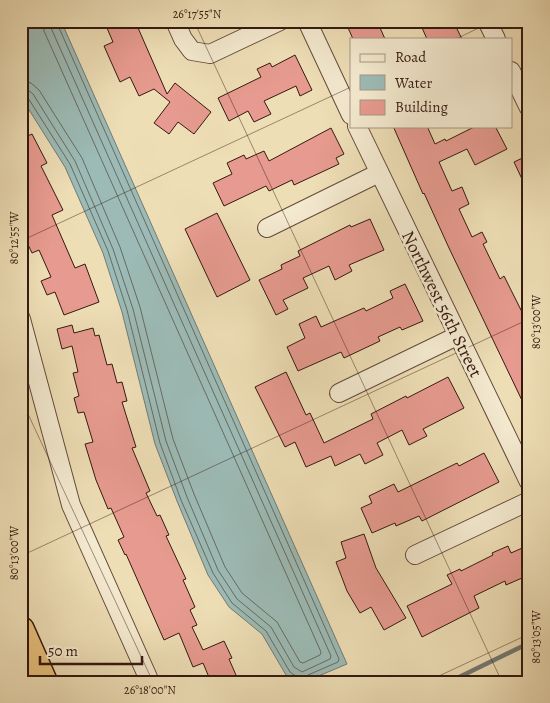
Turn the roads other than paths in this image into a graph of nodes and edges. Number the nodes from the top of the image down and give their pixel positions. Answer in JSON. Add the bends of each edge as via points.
{"nodes":[{"id":1,"x":175,"y":21,"type":"edge"},
{"id":2,"x":280,"y":21,"type":"edge"},
{"id":3,"x":306,"y":21,"type":"edge"},
{"id":4,"x":487,"y":21,"type":"edge"},
{"id":5,"x":496,"y":38,"type":"edge"},
{"id":6,"x":512,"y":73,"type":"edge"},
{"id":7,"x":529,"y":108,"type":"edge"},
{"id":8,"x":350,"y":113,"type":"edge"},
{"id":9,"x":358,"y":128,"type":"edge"},
{"id":10,"x":379,"y":174,"type":"junction"},
{"id":11,"x":267,"y":228,"type":"dead end"},
{"id":12,"x":21,"y":318,"type":"edge"},
{"id":13,"x":457,"y":336,"type":"junction"},
{"id":14,"x":339,"y":393,"type":"dead end"},
{"id":15,"x":529,"y":482,"type":"edge"},
{"id":16,"x":529,"y":500,"type":"edge"},
{"id":17,"x":415,"y":556,"type":"dead end"},
{"id":18,"x":21,"y":630,"type":"edge"},
{"id":19,"x":44,"y":682,"type":"edge"},
{"id":20,"x":150,"y":682,"type":"edge"}],
"edges":[{"from":1,"to":2,"type":"street","via":[[192,51],[210,54]]},
{"from":3,"to":8,"type":"street"},
{"from":4,"to":5,"type":"street"},
{"from":6,"to":7,"type":"street"},
{"from":9,"to":10,"type":"street","name":"Northwest 56th Street"},
{"from":10,"to":11,"type":"street"},
{"from":10,"to":13,"type":"street","name":"Northwest 56th Street"},
{"from":12,"to":20,"type":"street","via":[[71,505]]},
{"from":13,"to":14,"type":"street"},
{"from":13,"to":15,"type":"street","name":"Northwest 56th Street"},
{"from":16,"to":17,"type":"street"},
{"from":18,"to":19,"type":"highway"}]}
